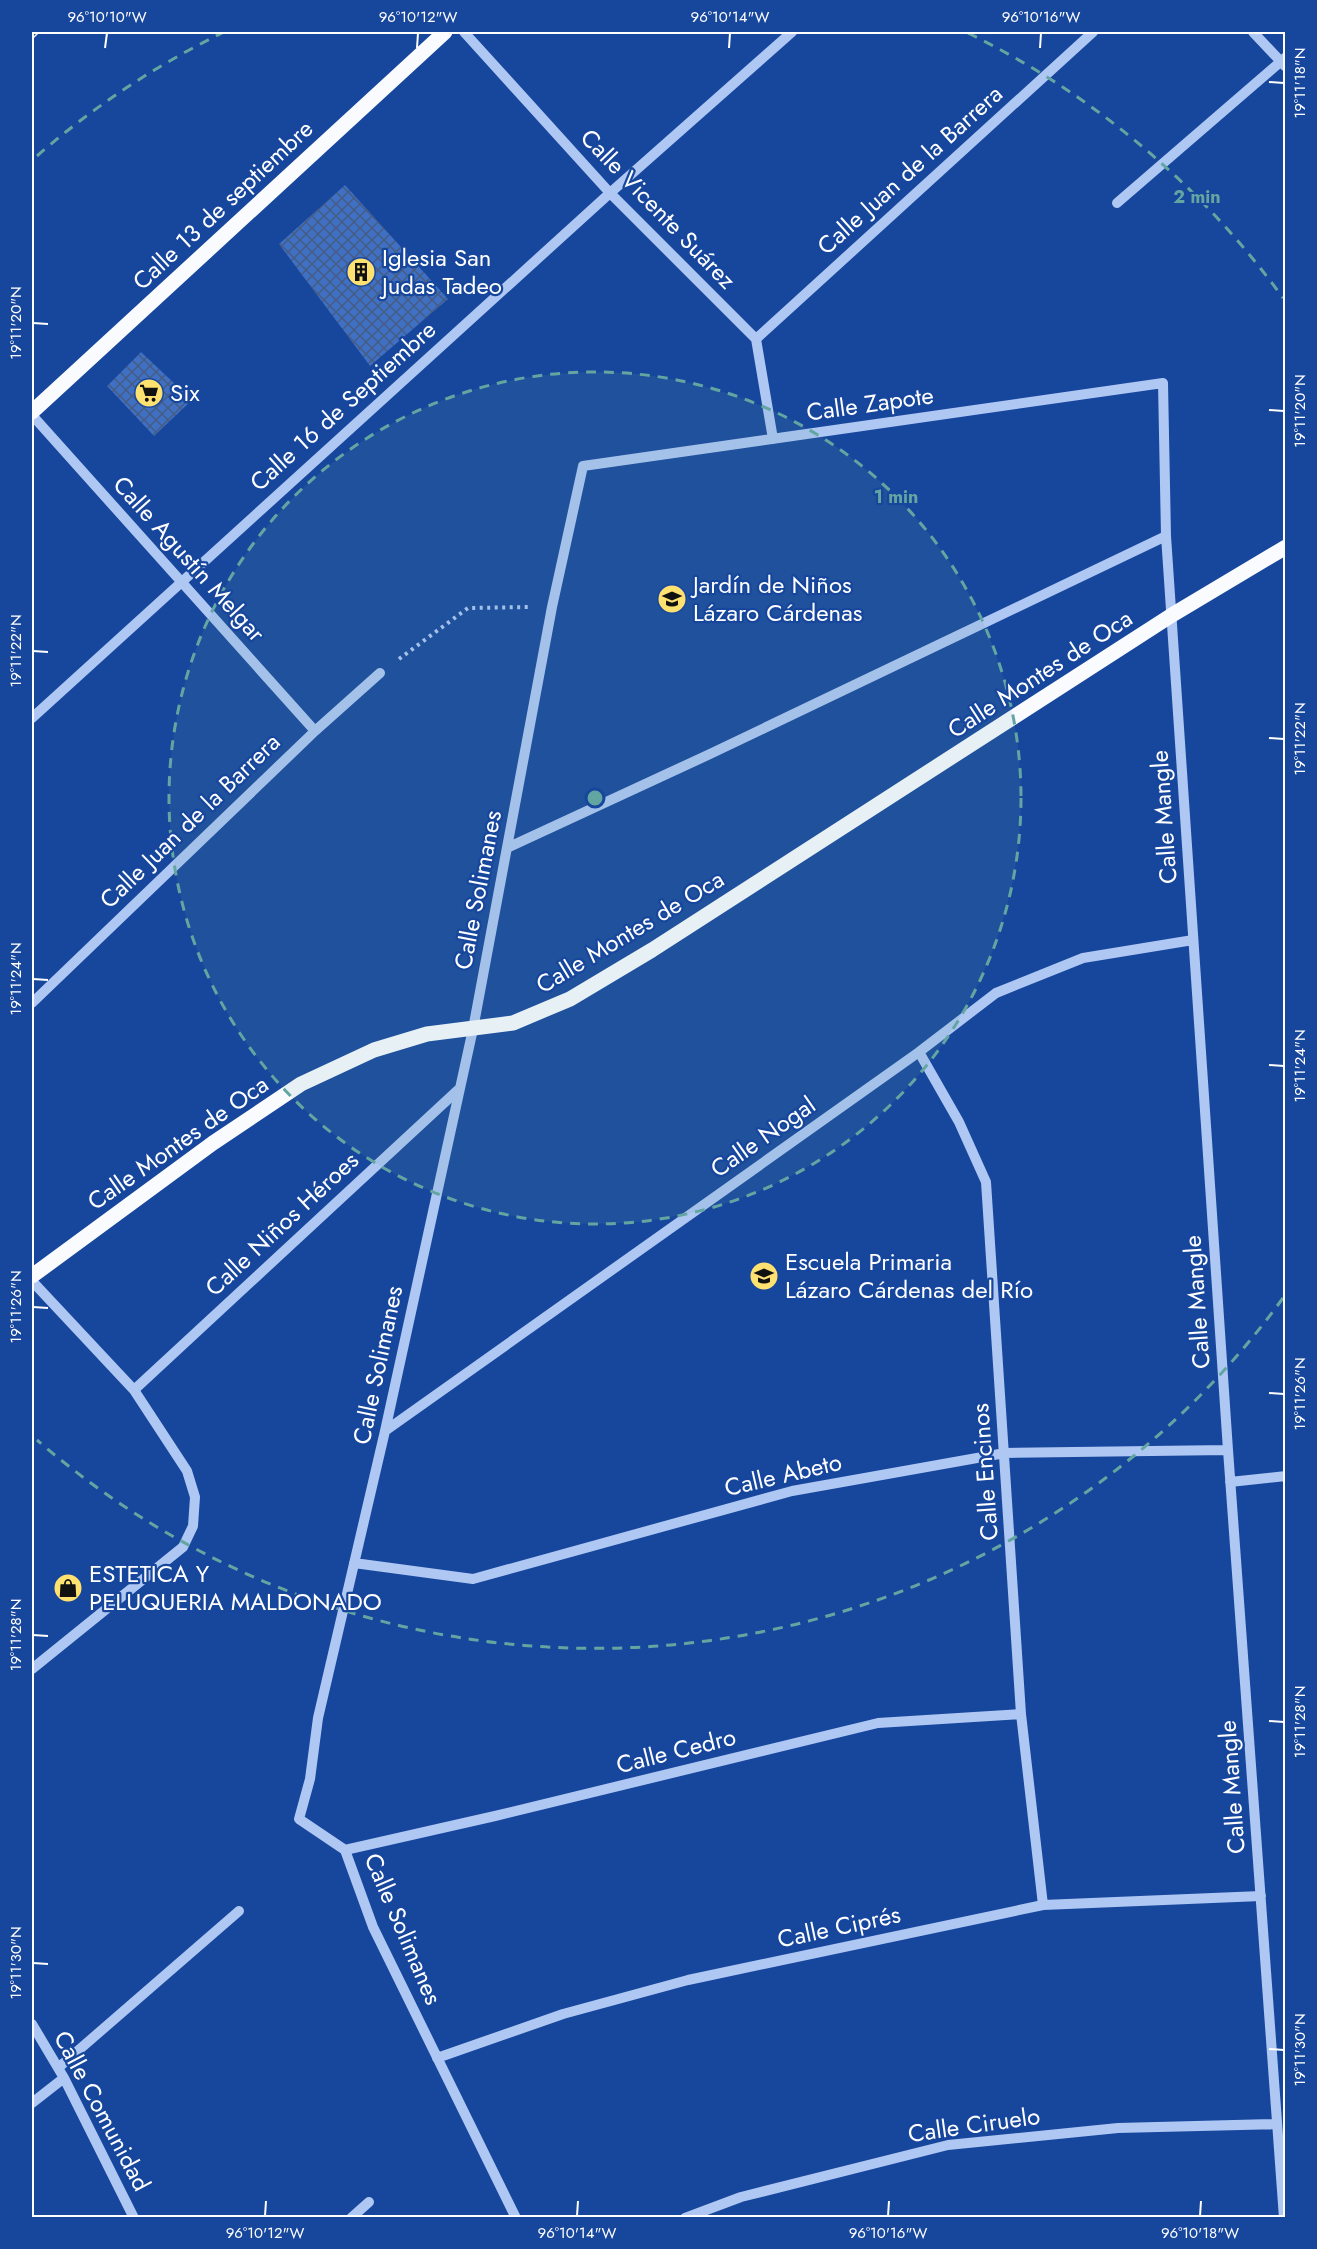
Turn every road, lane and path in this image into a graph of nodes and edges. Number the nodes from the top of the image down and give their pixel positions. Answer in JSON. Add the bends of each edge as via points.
{"nodes":[{"id":1,"x":445,"y":32,"type":"edge"},
{"id":2,"x":464,"y":32,"type":"edge"},
{"id":3,"x":792,"y":32,"type":"edge"},
{"id":4,"x":1093,"y":32,"type":"edge"},
{"id":5,"x":1253,"y":32,"type":"edge"},
{"id":6,"x":1284,"y":62,"type":"edge"},
{"id":7,"x":610,"y":193,"type":"junction"},
{"id":8,"x":1117,"y":202,"type":"dead end"},
{"id":9,"x":756,"y":339,"type":"junction"},
{"id":10,"x":1163,"y":383,"type":"joint"},
{"id":11,"x":32,"y":413,"type":"edge"},
{"id":12,"x":773,"y":439,"type":"junction"},
{"id":13,"x":583,"y":466,"type":"joint"},
{"id":14,"x":1166,"y":536,"type":"junction"},
{"id":15,"x":1286,"y":547,"type":"edge"},
{"id":16,"x":182,"y":582,"type":"junction"},
{"id":17,"x":552,"y":607,"type":"junction"},
{"id":18,"x":1172,"y":615,"type":"junction"},
{"id":19,"x":380,"y":673,"type":"joint"},
{"id":20,"x":32,"y":718,"type":"edge"},
{"id":21,"x":315,"y":731,"type":"junction"},
{"id":22,"x":507,"y":848,"type":"junction"},
{"id":23,"x":1193,"y":940,"type":"junction"},
{"id":24,"x":32,"y":1003,"type":"edge"},
{"id":25,"x":473,"y":1029,"type":"junction"},
{"id":26,"x":919,"y":1052,"type":"junction"},
{"id":27,"x":458,"y":1090,"type":"junction"},
{"id":28,"x":32,"y":1276,"type":"edge"},
{"id":29,"x":32,"y":1281,"type":"edge"},
{"id":30,"x":134,"y":1390,"type":"junction"},
{"id":31,"x":385,"y":1431,"type":"junction"},
{"id":32,"x":1228,"y":1450,"type":"junction"},
{"id":33,"x":1005,"y":1453,"type":"junction"},
{"id":34,"x":1286,"y":1476,"type":"edge"},
{"id":35,"x":1230,"y":1482,"type":"junction"},
{"id":36,"x":354,"y":1563,"type":"junction"},
{"id":37,"x":32,"y":1669,"type":"edge"},
{"id":38,"x":1020,"y":1714,"type":"junction"},
{"id":39,"x":345,"y":1850,"type":"junction"},
{"id":40,"x":1261,"y":1896,"type":"junction"},
{"id":41,"x":1043,"y":1905,"type":"junction"},
{"id":42,"x":239,"y":1911,"type":"dead end"},
{"id":43,"x":32,"y":2024,"type":"edge"},
{"id":44,"x":437,"y":2058,"type":"junction"},
{"id":45,"x":58,"y":2068,"type":"junction"},
{"id":46,"x":64,"y":2078,"type":"junction"},
{"id":47,"x":32,"y":2103,"type":"edge"},
{"id":48,"x":1277,"y":2124,"type":"junction"},
{"id":49,"x":369,"y":2202,"type":"dead end"},
{"id":50,"x":134,"y":2217,"type":"edge"},
{"id":51,"x":351,"y":2217,"type":"edge"},
{"id":52,"x":516,"y":2217,"type":"edge"},
{"id":53,"x":685,"y":2217,"type":"edge"},
{"id":54,"x":1284,"y":2217,"type":"edge"}],
"edges":[{"from":1,"to":11,"type":"main road","name":"Calle 13 de septiembre"},
{"from":2,"to":7,"type":"street","name":"Calle Vicente Suárez"},
{"from":3,"to":7,"type":"street","name":"Calle 16 de Septiembre"},
{"from":4,"to":9,"type":"street","name":"Calle Juan de la Barrera"},
{"from":5,"to":6,"type":"street"},
{"from":6,"to":8,"type":"street"},
{"from":7,"to":9,"type":"street","name":"Calle Vicente Suárez"},
{"from":7,"to":16,"type":"street","name":"Calle 16 de Septiembre"},
{"from":9,"to":12,"type":"street"},
{"from":10,"to":12,"type":"street","name":"Calle Zapote"},
{"from":10,"to":14,"type":"street","name":"Calle Mangle"},
{"from":11,"to":16,"type":"street","name":"Calle Agustín Melgar"},
{"from":12,"to":13,"type":"street","name":"Calle Zapote"},
{"from":13,"to":17,"type":"street","name":"Calle Solimanes"},
{"from":14,"to":18,"type":"street","name":"Calle Mangle"},
{"from":14,"to":22,"type":"street"},
{"from":15,"to":18,"type":"main road","name":"Calle Montes de Oca"},
{"from":16,"to":20,"type":"street","name":"Calle 16 de Septiembre"},
{"from":16,"to":21,"type":"street","name":"Calle Agustín Melgar"},
{"from":17,"to":19,"type":"path","via":[[468,608]]},
{"from":17,"to":22,"type":"street","name":"Calle Solimanes"},
{"from":18,"to":23,"type":"street","name":"Calle Mangle"},
{"from":18,"to":25,"type":"main road","name":"Calle Montes de Oca","via":[[570,999],[513,1023]]},
{"from":19,"to":21,"type":"street","name":"Calle Juan de la Barrera"},
{"from":21,"to":24,"type":"street","name":"Calle Juan de la Barrera"},
{"from":22,"to":25,"type":"street","name":"Calle Solimanes"},
{"from":23,"to":26,"type":"street","name":"Calle Nogal","via":[[1083,958],[996,993]]},
{"from":23,"to":32,"type":"street","name":"Calle Mangle"},
{"from":25,"to":27,"type":"street","name":"Calle Solimanes"},
{"from":25,"to":28,"type":"main road","name":"Calle Montes de Oca","via":[[427,1034],[374,1050],[301,1084],[213,1143]]},
{"from":26,"to":31,"type":"street","name":"Calle Nogal"},
{"from":26,"to":33,"type":"street","name":"Calle Encinos","via":[[959,1122],[986,1182]]},
{"from":27,"to":30,"type":"street","name":"Calle Niños Héroes"},
{"from":27,"to":31,"type":"street","name":"Calle Solimanes"},
{"from":29,"to":30,"type":"street"},
{"from":30,"to":37,"type":"street","via":[[187,1471],[195,1497],[193,1526],[183,1547]]},
{"from":31,"to":36,"type":"street","name":"Calle Solimanes"},
{"from":32,"to":33,"type":"street","name":"Calle Abeto"},
{"from":32,"to":35,"type":"street","name":"Calle Mangle"},
{"from":33,"to":36,"type":"street","name":"Calle Abeto","via":[[792,1491],[472,1579]]},
{"from":33,"to":38,"type":"street","name":"Calle Encinos"},
{"from":34,"to":35,"type":"street"},
{"from":35,"to":40,"type":"street","name":"Calle Mangle"},
{"from":36,"to":39,"type":"street","name":"Calle Solimanes","via":[[299,1819]]},
{"from":38,"to":39,"type":"street","name":"Calle Cedro","via":[[878,1723]]},
{"from":38,"to":41,"type":"street","name":"Calle Encinos"},
{"from":39,"to":44,"type":"street","name":"Calle Solimanes","via":[[373,1927]]},
{"from":40,"to":41,"type":"street","name":"Calle Ciprés"},
{"from":40,"to":48,"type":"street","name":"Calle Mangle"},
{"from":41,"to":44,"type":"street","name":"Calle Ciprés","via":[[688,1980],[563,2014]]},
{"from":42,"to":45,"type":"street"},
{"from":43,"to":45,"type":"street","name":"Calle Comunidad"},
{"from":44,"to":52,"type":"street","name":"Calle Solimanes"},
{"from":45,"to":46,"type":"street","name":"Calle Comunidad"},
{"from":46,"to":47,"type":"street"},
{"from":46,"to":50,"type":"street","name":"Calle Comunidad"},
{"from":48,"to":53,"type":"street","name":"Calle Ciruelo","via":[[1118,2128],[948,2145],[741,2197]]},
{"from":48,"to":54,"type":"street","name":"Calle Mangle"},
{"from":49,"to":51,"type":"street"}]}
